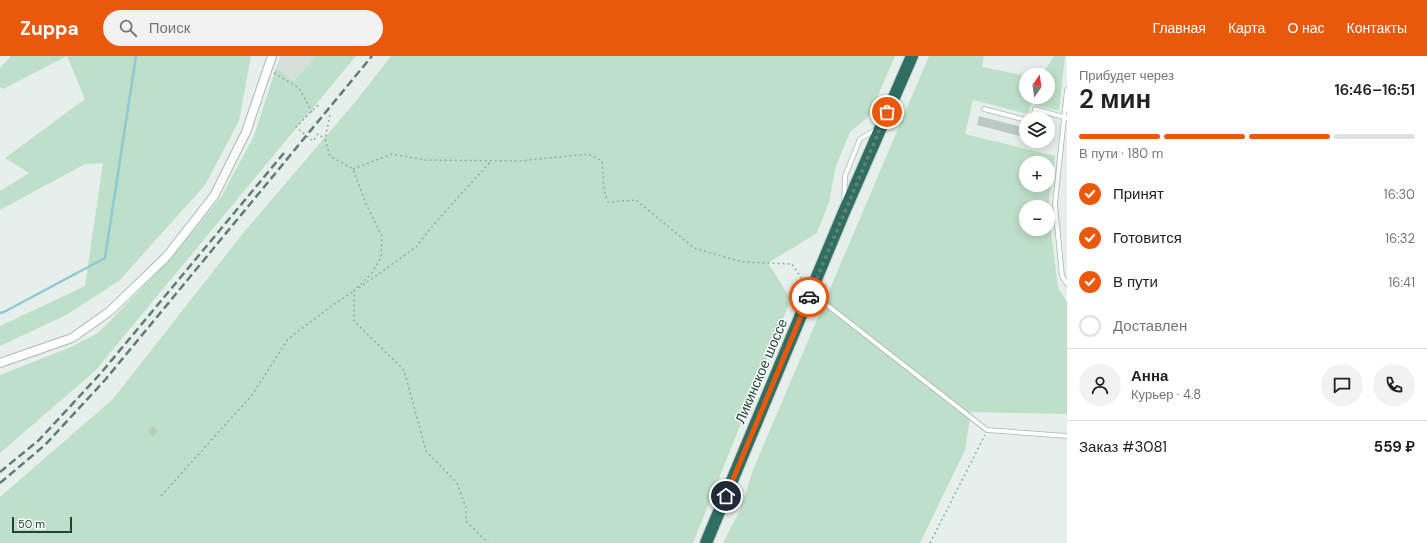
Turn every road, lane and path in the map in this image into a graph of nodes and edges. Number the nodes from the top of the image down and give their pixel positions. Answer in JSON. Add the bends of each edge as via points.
{"nodes":[{"id":1,"x":272,"y":56,"type":"edge"},
{"id":2,"x":912,"y":56,"type":"edge"},
{"id":3,"x":267,"y":69,"type":"junction"},
{"id":4,"x":1067,"y":90,"type":"edge"},
{"id":5,"x":318,"y":105,"type":"dead end"},
{"id":6,"x":984,"y":109,"type":"dead end"},
{"id":7,"x":312,"y":112,"type":"junction"},
{"id":8,"x":1034,"y":112,"type":"edge"},
{"id":9,"x":1046,"y":112,"type":"edge"},
{"id":10,"x":1055,"y":114,"type":"edge"},
{"id":11,"x":330,"y":115,"type":"dead end"},
{"id":12,"x":1066,"y":117,"type":"edge"},
{"id":13,"x":1019,"y":118,"type":"edge"},
{"id":14,"x":325,"y":139,"type":"junction"},
{"id":15,"x":491,"y":160,"type":"junction"},
{"id":16,"x":352,"y":169,"type":"junction"},
{"id":17,"x":1067,"y":284,"type":"edge"},
{"id":18,"x":354,"y":291,"type":"junction"},
{"id":19,"x":811,"y":292,"type":"junction"},
{"id":20,"x":0,"y":363,"type":"edge"},
{"id":21,"x":987,"y":430,"type":"junction"},
{"id":22,"x":1067,"y":436,"type":"edge"},
{"id":23,"x":161,"y":496,"type":"dead end"},
{"id":24,"x":488,"y":543,"type":"edge"},
{"id":25,"x":706,"y":543,"type":"edge"},
{"id":26,"x":930,"y":543,"type":"edge"}],
"edges":[{"from":1,"to":3,"type":"street"},
{"from":2,"to":19,"type":"highway","name":"Ликинское шоссе"},
{"from":3,"to":7,"type":"path","via":[[299,88]]},
{"from":3,"to":20,"type":"street","via":[[246,132],[214,196],[167,256],[110,311],[72,338]]},
{"from":4,"to":12,"type":"lane"},
{"from":5,"to":7,"type":"path"},
{"from":6,"to":13,"type":"lane"},
{"from":7,"to":14,"type":"path","via":[[296,127],[313,141],[318,134]]},
{"from":8,"to":9,"type":"lane","via":[[1034,109]]},
{"from":10,"to":12,"type":"lane"},
{"from":11,"to":14,"type":"path"},
{"from":12,"to":17,"type":"lane","via":[[1055,204],[1062,276]]},
{"from":14,"to":16,"type":"path","via":[[330,156]]},
{"from":15,"to":16,"type":"path","via":[[425,160],[392,154]]},
{"from":15,"to":18,"type":"path","via":[[416,247]]},
{"from":15,"to":19,"type":"path","via":[[520,161],[588,154],[602,161],[604,191],[608,202],[636,200],[694,248],[742,262],[792,264]]},
{"from":16,"to":18,"type":"path","via":[[382,236],[381,257],[372,273]]},
{"from":18,"to":23,"type":"path","via":[[288,339],[252,394]]},
{"from":18,"to":24,"type":"path","via":[[354,321],[404,370],[426,451],[457,484],[466,508],[466,521]]},
{"from":19,"to":21,"type":"lane"},
{"from":19,"to":25,"type":"highway","name":"Ликинское шоссе"},
{"from":21,"to":22,"type":"lane"},
{"from":21,"to":26,"type":"path"}]}
